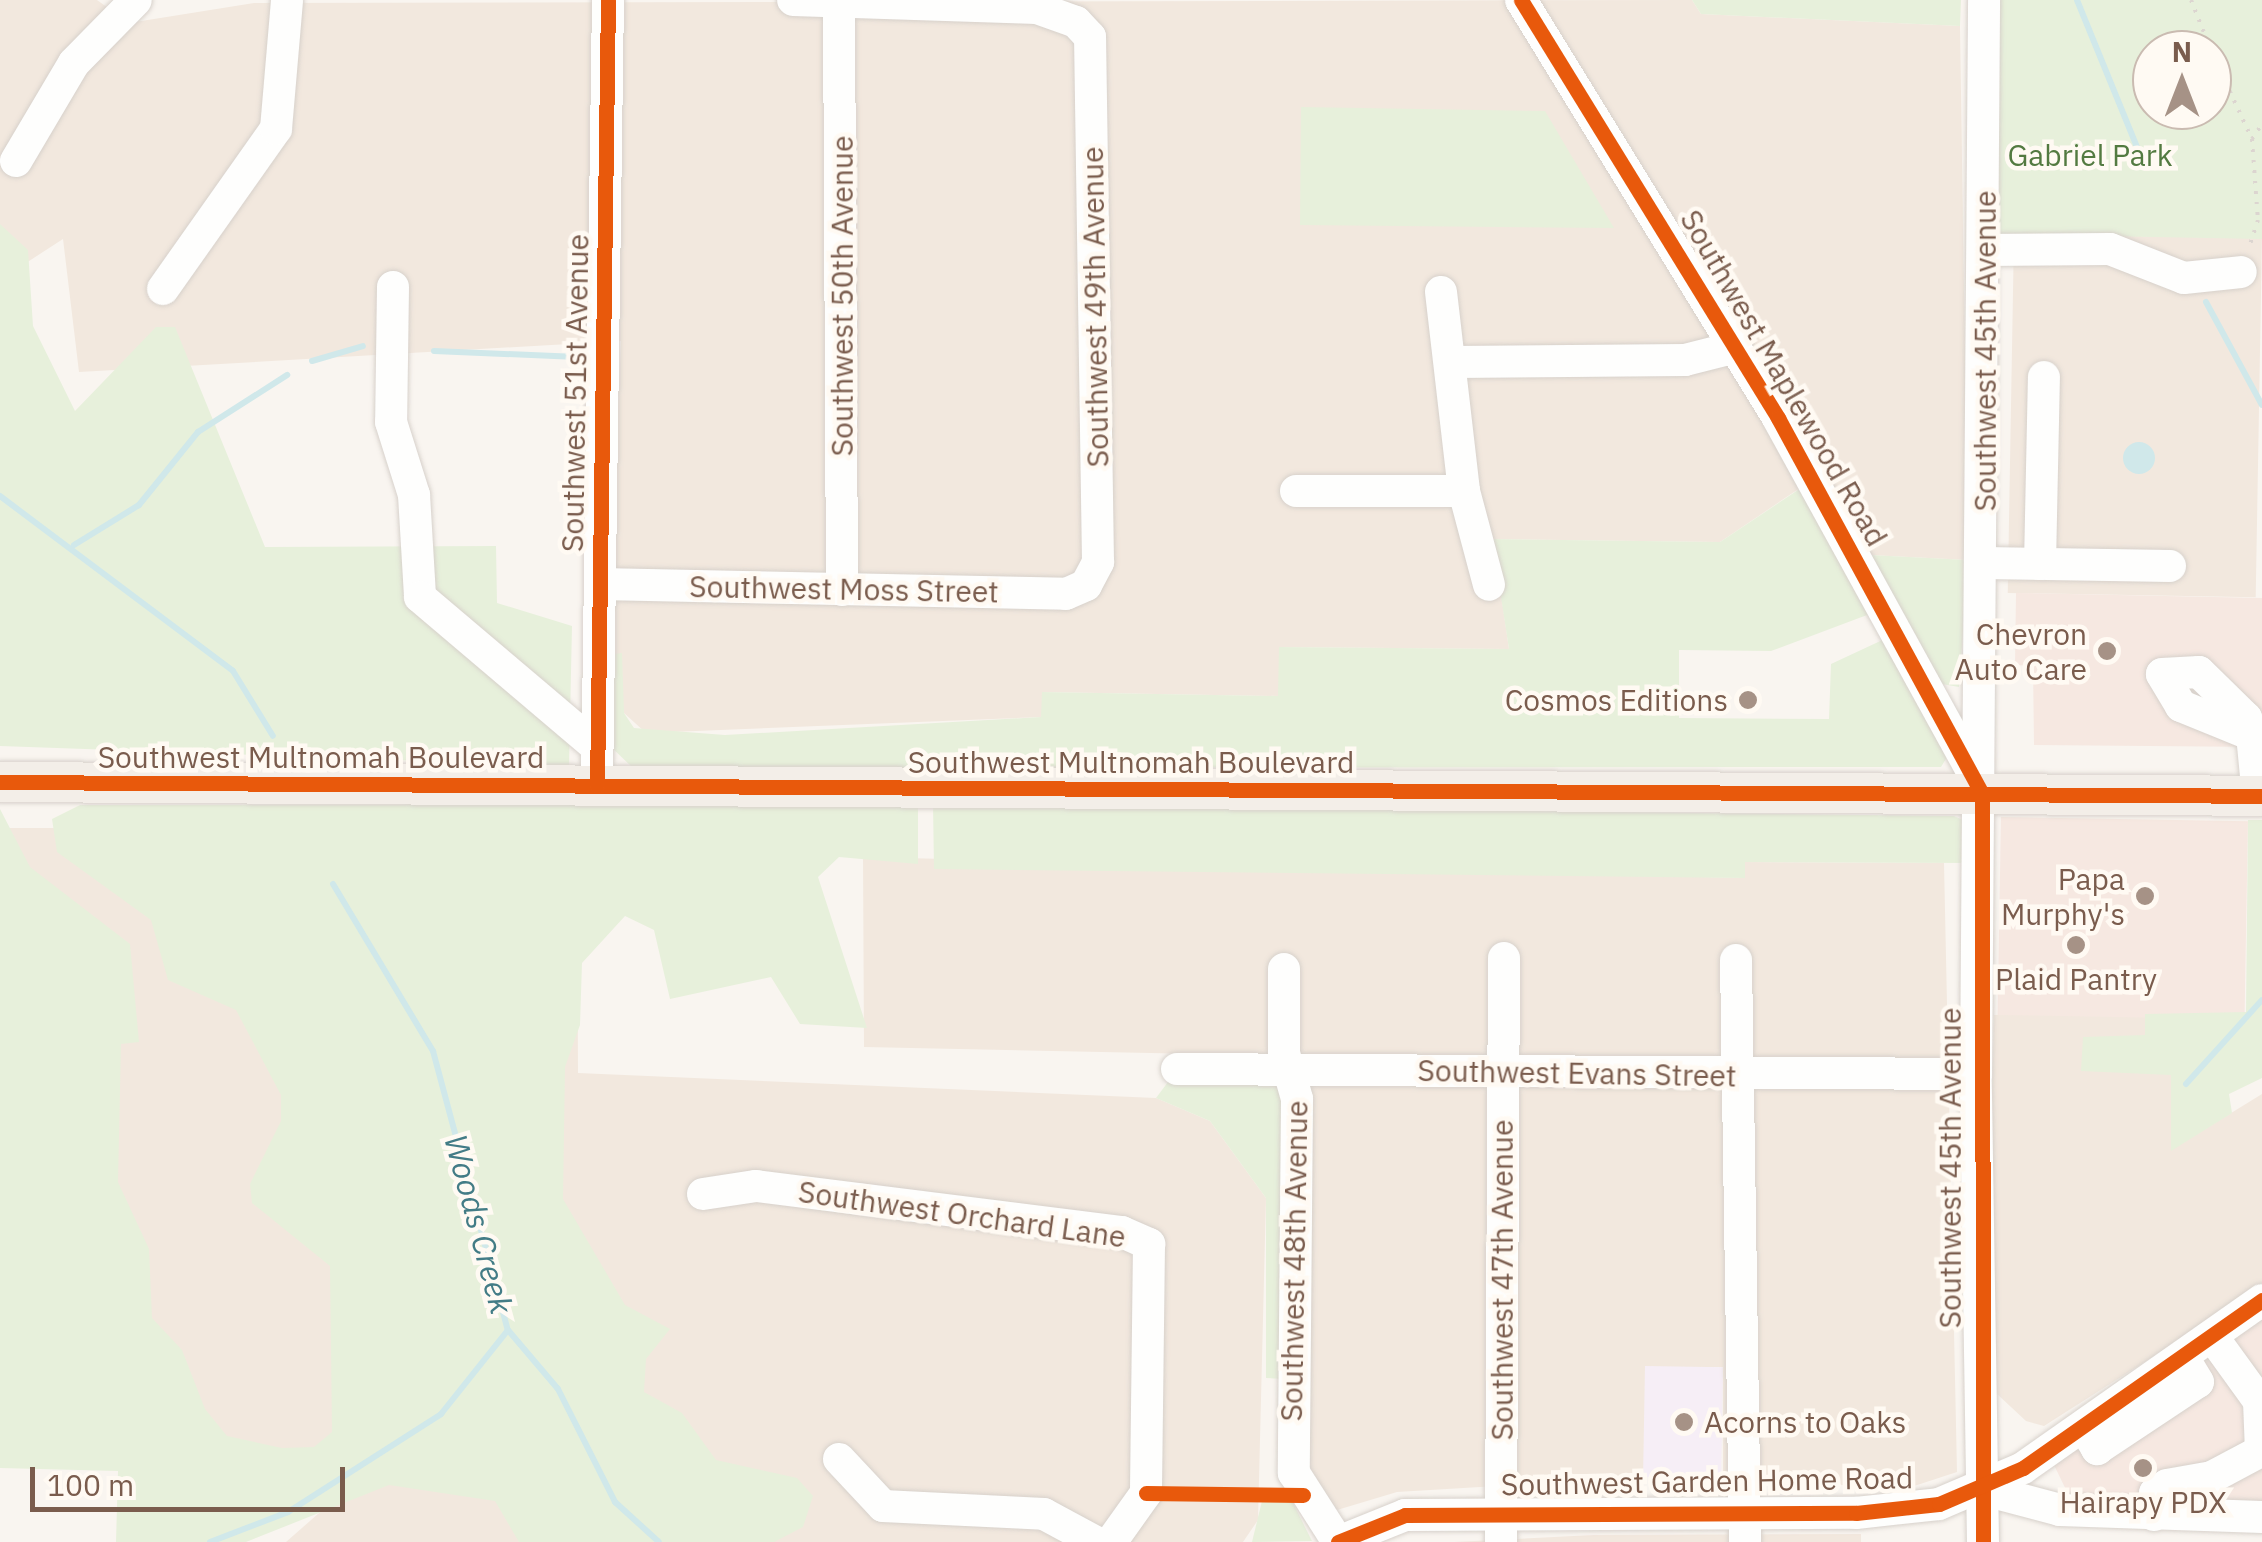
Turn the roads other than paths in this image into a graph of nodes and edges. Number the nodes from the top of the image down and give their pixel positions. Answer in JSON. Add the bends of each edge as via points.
{"nodes":[{"id":1,"x":136,"y":0,"type":"edge"},
{"id":2,"x":156,"y":0,"type":"edge"},
{"id":3,"x":287,"y":0,"type":"edge"},
{"id":4,"x":608,"y":0,"type":"edge"},
{"id":5,"x":793,"y":0,"type":"edge"},
{"id":6,"x":1521,"y":0,"type":"edge"},
{"id":7,"x":1984,"y":0,"type":"edge"},
{"id":8,"x":839,"y":2,"type":"edge"},
{"id":9,"x":57,"y":88,"type":"junction"},
{"id":10,"x":16,"y":161,"type":"dead end"},
{"id":11,"x":1984,"y":250,"type":"junction"},
{"id":12,"x":2241,"y":272,"type":"road end"},
{"id":13,"x":393,"y":287,"type":"dead end"},
{"id":14,"x":163,"y":290,"type":"dead end"},
{"id":15,"x":1441,"y":292,"type":"dead end"},
{"id":16,"x":1736,"y":347,"type":"junction"},
{"id":17,"x":1454,"y":362,"type":"junction"},
{"id":18,"x":2044,"y":377,"type":"dead end"},
{"id":19,"x":1296,"y":491,"type":"dead end"},
{"id":20,"x":1464,"y":492,"type":"junction"},
{"id":21,"x":1985,"y":564,"type":"junction"},
{"id":22,"x":2040,"y":564,"type":"junction"},
{"id":23,"x":2170,"y":566,"type":"dead end"},
{"id":24,"x":600,"y":584,"type":"junction"},
{"id":25,"x":1086,"y":585,"type":"joint"},
{"id":26,"x":1490,"y":586,"type":"dead end"},
{"id":27,"x":842,"y":590,"type":"junction"},
{"id":28,"x":1985,"y":680,"type":"junction"},
{"id":29,"x":1935,"y":692,"type":"junction"},
{"id":30,"x":2252,"y":734,"type":"dead end"},
{"id":31,"x":596,"y":746,"type":"junction"},
{"id":32,"x":0,"y":782,"type":"edge"},
{"id":33,"x":597,"y":786,"type":"junction"},
{"id":34,"x":1982,"y":793,"type":"junction"},
{"id":35,"x":2260,"y":796,"type":"edge"},
{"id":36,"x":1504,"y":958,"type":"dead end"},
{"id":37,"x":1736,"y":960,"type":"dead end"},
{"id":38,"x":1284,"y":969,"type":"dead end"},
{"id":39,"x":1178,"y":1068,"type":"dead end"},
{"id":40,"x":1290,"y":1071,"type":"junction"},
{"id":41,"x":1504,"y":1073,"type":"junction"},
{"id":42,"x":1976,"y":1074,"type":"junction"},
{"id":43,"x":1740,"y":1077,"type":"junction"},
{"id":44,"x":704,"y":1194,"type":"dead end"},
{"id":45,"x":2262,"y":1300,"type":"edge"},
{"id":46,"x":2212,"y":1336,"type":"junction"},
{"id":47,"x":839,"y":1458,"type":"dead end"},
{"id":48,"x":1980,"y":1489,"type":"junction"},
{"id":49,"x":2154,"y":1515,"type":"junction"},
{"id":50,"x":2262,"y":1517,"type":"edge"},
{"id":51,"x":1501,"y":1527,"type":"edge"},
{"id":52,"x":1745,"y":1527,"type":"edge"},
{"id":53,"x":1056,"y":1531,"type":"edge"},
{"id":54,"x":1096,"y":1542,"type":"edge"},
{"id":55,"x":1111,"y":1542,"type":"edge"},
{"id":56,"x":1338,"y":1542,"type":"edge"},
{"id":57,"x":1982,"y":1542,"type":"edge"}],
"edges":[{"from":1,"to":9,"type":"street"},
{"from":2,"to":9,"type":"street"},
{"from":3,"to":14,"type":"street","via":[[276,129]]},
{"from":4,"to":24,"type":"street","name":"Southwest 51st Avenue"},
{"from":5,"to":8,"type":"street"},
{"from":6,"to":16,"type":"street","name":"Southwest Maplewood Road"},
{"from":7,"to":11,"type":"street","name":"Southwest 45th Avenue"},
{"from":8,"to":25,"type":"street","name":"Southwest 49th Avenue","via":[[1037,8],[1084,28],[1095,62],[1088,255],[1100,304],[1098,546]]},
{"from":8,"to":27,"type":"street","name":"Southwest 50th Avenue"},
{"from":9,"to":10,"type":"street"},
{"from":11,"to":12,"type":"street","via":[[2110,249],[2184,278]]},
{"from":11,"to":21,"type":"street","name":"Southwest 45th Avenue"},
{"from":13,"to":31,"type":"street","via":[[391,422],[414,495],[420,597]]},
{"from":15,"to":17,"type":"street"},
{"from":16,"to":17,"type":"street","via":[[1685,360]]},
{"from":16,"to":29,"type":"street","name":"Southwest Maplewood Road"},
{"from":17,"to":20,"type":"street"},
{"from":18,"to":22,"type":"street"},
{"from":19,"to":20,"type":"street"},
{"from":20,"to":26,"type":"street"},
{"from":21,"to":22,"type":"street"},
{"from":21,"to":28,"type":"street","name":"Southwest 45th Avenue"},
{"from":22,"to":23,"type":"street"},
{"from":24,"to":27,"type":"street","name":"Southwest Moss Street"},
{"from":24,"to":31,"type":"street","name":"Southwest 51st Avenue"},
{"from":25,"to":27,"type":"street","name":"Southwest Moss Street","via":[[1066,594]]},
{"from":28,"to":29,"type":"street","via":[[1958,696]]},
{"from":28,"to":34,"type":"street","name":"Southwest 45th Avenue"},
{"from":29,"to":34,"type":"street","name":"Southwest Maplewood Road"},
{"from":30,"to":35,"type":"street"},
{"from":31,"to":33,"type":"street","name":"Southwest 51st Avenue"},
{"from":32,"to":33,"type":"main road","name":"Southwest Multnomah Boulevard"},
{"from":33,"to":34,"type":"main road","name":"Southwest Multnomah Boulevard"},
{"from":34,"to":35,"type":"main road","name":"Southwest Multnomah Boulevard"},
{"from":34,"to":42,"type":"street","name":"Southwest 45th Avenue"},
{"from":36,"to":41,"type":"street","name":"Southwest 47th Avenue"},
{"from":37,"to":43,"type":"street"},
{"from":38,"to":40,"type":"street","name":"Southwest 48th Avenue"},
{"from":39,"to":40,"type":"street","name":"Southwest Evans Street"},
{"from":40,"to":41,"type":"street","name":"Southwest Evans Street"},
{"from":40,"to":56,"type":"street","name":"Southwest 48th Avenue","via":[[1294,1472]]},
{"from":41,"to":43,"type":"street","name":"Southwest Evans Street"},
{"from":41,"to":51,"type":"street","name":"Southwest 47th Avenue"},
{"from":42,"to":43,"type":"street","name":"Southwest Evans Street"},
{"from":42,"to":48,"type":"street","name":"Southwest 45th Avenue"},
{"from":43,"to":52,"type":"street"},
{"from":44,"to":55,"type":"street","name":"Southwest Orchard Lane","via":[[756,1186],[1122,1232],[1150,1244],[1146,1493]]},
{"from":45,"to":46,"type":"street","name":"Southwest Garden Home Road"},
{"from":46,"to":48,"type":"street","name":"Southwest Garden Home Road","via":[[2084,1428]]},
{"from":46,"to":49,"type":"street","via":[[2259,1400],[2261,1451],[2197,1483],[2167,1485],[2155,1493]]},
{"from":47,"to":53,"type":"street","via":[[872,1498],[898,1510]]},
{"from":48,"to":49,"type":"street","via":[[2046,1508]]},
{"from":48,"to":52,"type":"street","name":"Southwest Garden Home Road","via":[[1901,1510]]},
{"from":48,"to":57,"type":"street","name":"Southwest 45th Avenue"},
{"from":49,"to":50,"type":"street"},
{"from":51,"to":52,"type":"street","name":"Southwest Garden Home Road"},
{"from":51,"to":56,"type":"street","name":"Southwest Garden Home Road","via":[[1388,1518]]},
{"from":53,"to":54,"type":"street"}]}
